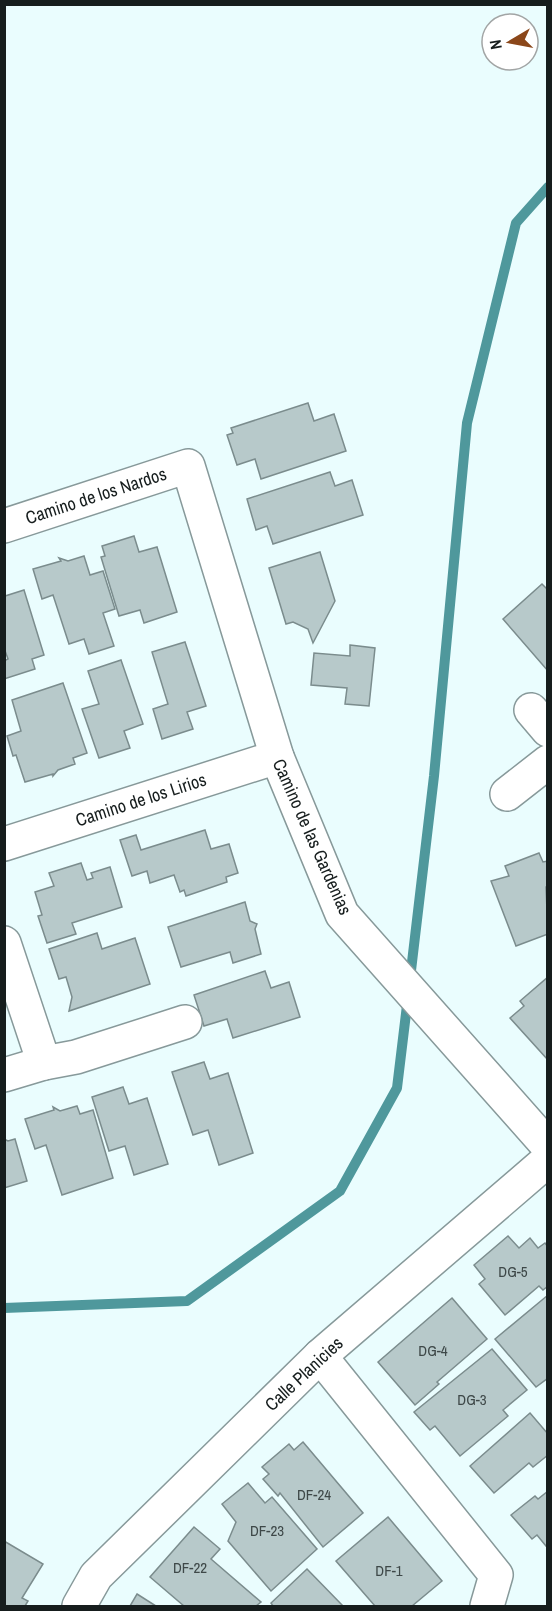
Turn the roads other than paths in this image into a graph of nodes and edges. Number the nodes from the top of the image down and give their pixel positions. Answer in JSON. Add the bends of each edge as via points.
{"nodes":[{"id":1,"x":189,"y":466,"type":"joint"},
{"id":2,"x":4,"y":526,"type":"edge"},
{"id":3,"x":276,"y":757,"type":"junction"},
{"id":4,"x":548,"y":762,"type":"edge"},
{"id":5,"x":507,"y":794,"type":"dead end"},
{"id":6,"x":4,"y":844,"type":"edge"},
{"id":7,"x":4,"y":943,"type":"edge"},
{"id":8,"x":185,"y":1022,"type":"dead end"},
{"id":9,"x":44,"y":1063,"type":"junction"},
{"id":10,"x":4,"y":1075,"type":"edge"},
{"id":11,"x":548,"y":1146,"type":"edge"},
{"id":12,"x":548,"y":1160,"type":"edge"},
{"id":13,"x":320,"y":1356,"type":"junction"},
{"id":14,"x":79,"y":1606,"type":"edge"},
{"id":15,"x":487,"y":1606,"type":"edge"}],
"edges":[{"from":1,"to":2,"type":"street","name":"Camino de los Nardos"},
{"from":1,"to":3,"type":"street","name":"Camino de las Gardenias"},
{"from":3,"to":6,"type":"street","name":"Camino de los Lirios"},
{"from":3,"to":11,"type":"street","name":"Camino de las Gardenias","via":[[342,914]]},
{"from":4,"to":5,"type":"street"},
{"from":7,"to":9,"type":"street"},
{"from":8,"to":9,"type":"street","via":[[76,1057]]},
{"from":9,"to":10,"type":"street"},
{"from":12,"to":13,"type":"street","name":"Calle Planicies"},
{"from":13,"to":14,"type":"street","name":"Calle Planicies","via":[[96,1576]]},
{"from":13,"to":15,"type":"street","via":[[496,1575]]}]}
